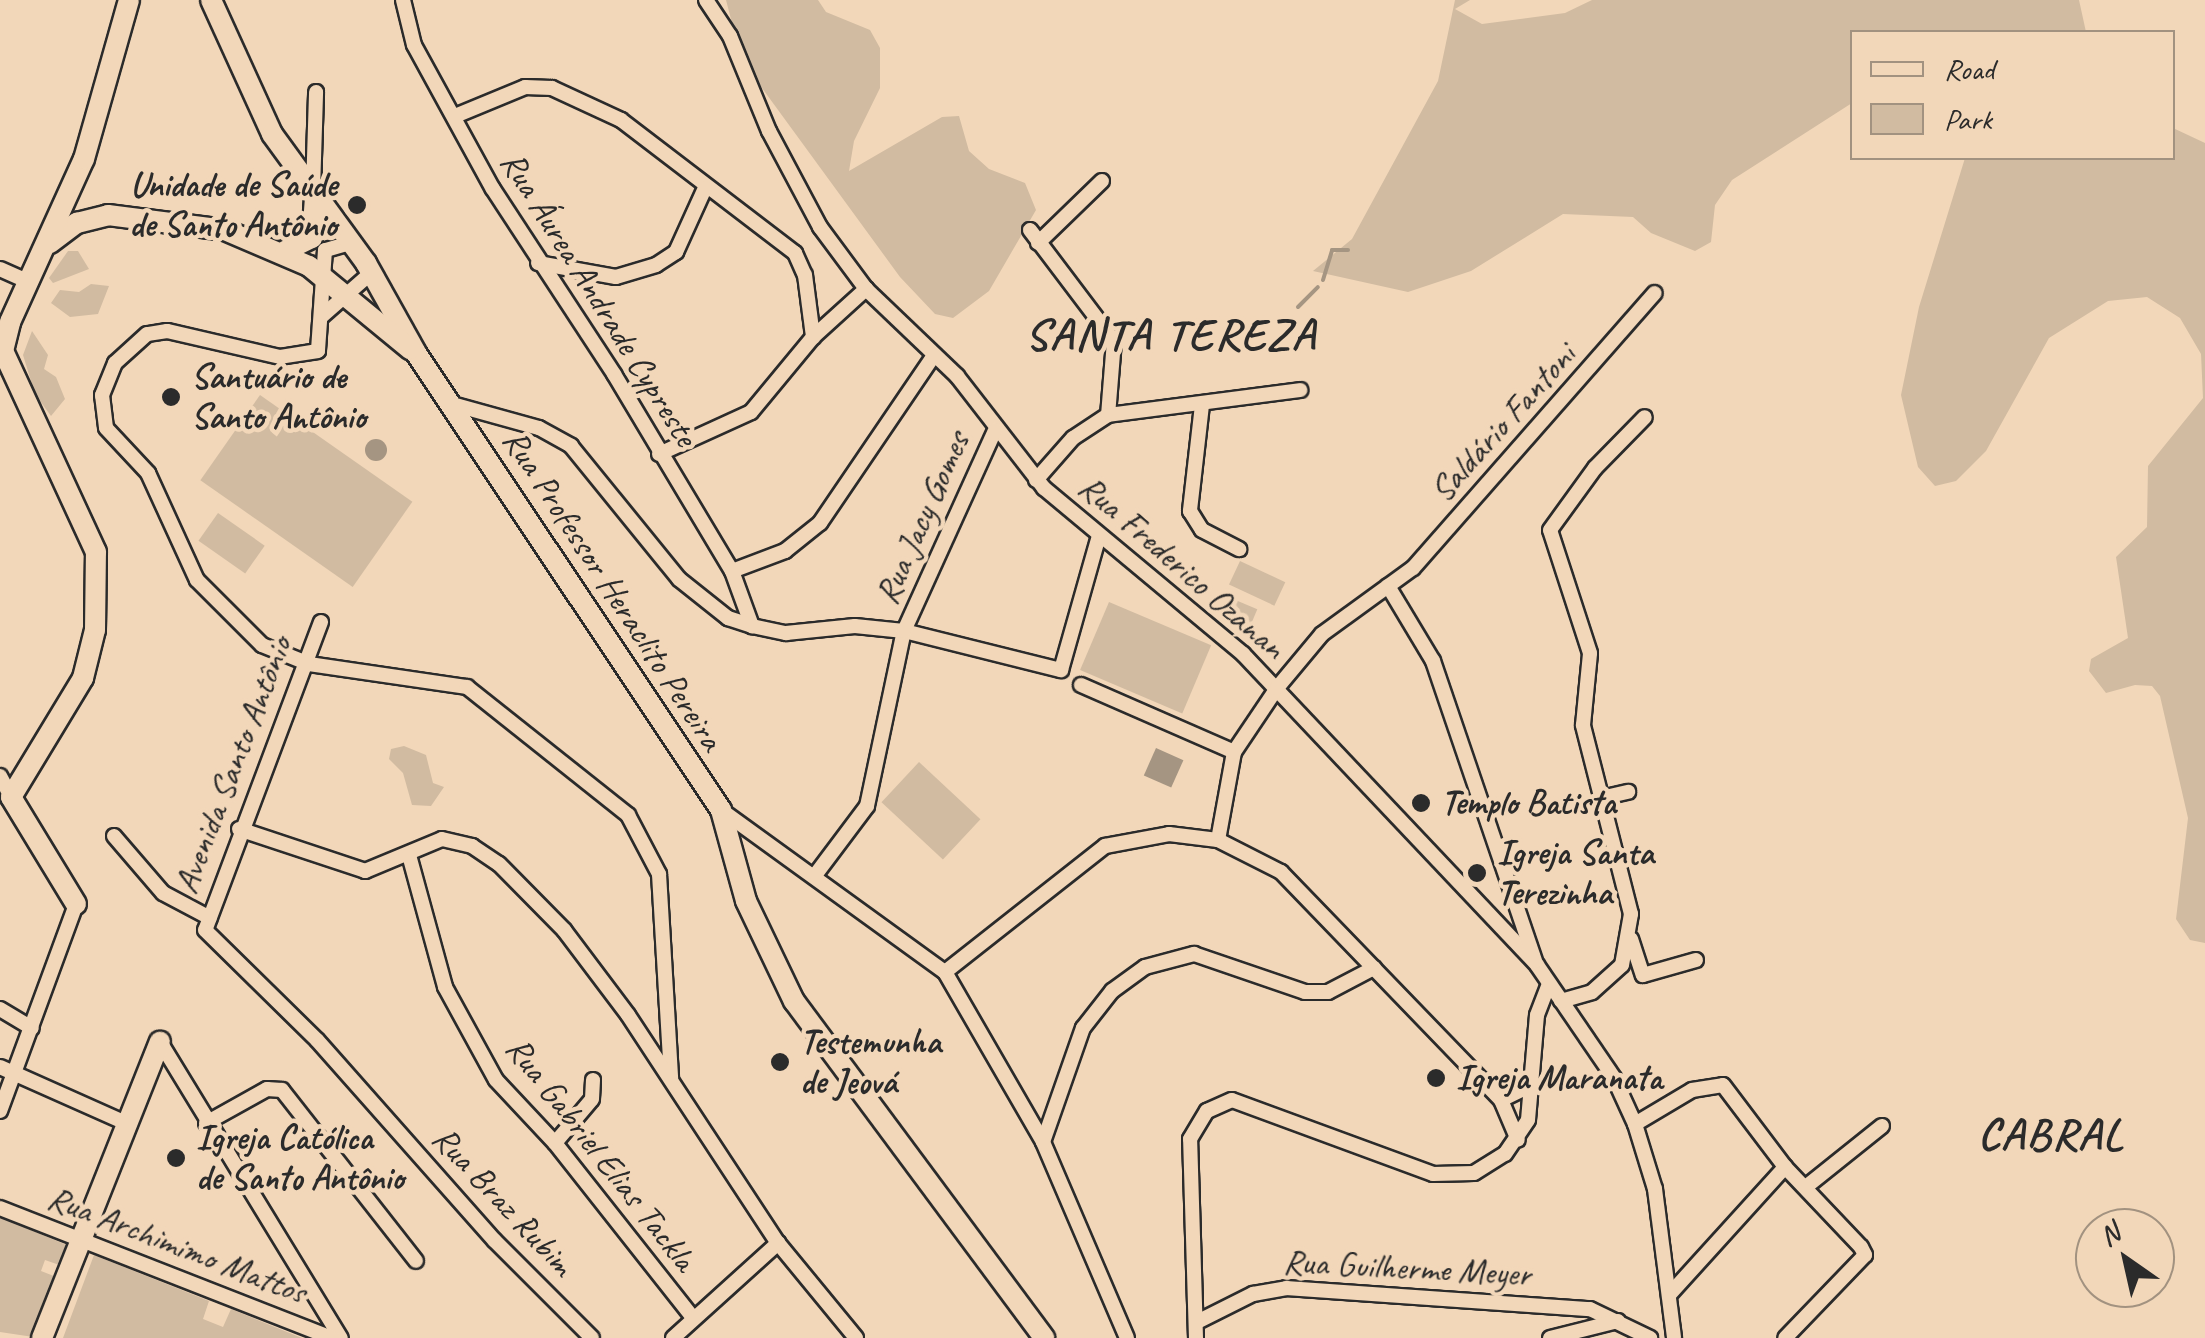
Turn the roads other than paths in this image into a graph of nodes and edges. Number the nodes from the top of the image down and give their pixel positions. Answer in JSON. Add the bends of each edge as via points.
{"nodes":[{"id":1,"x":129,"y":0,"type":"edge"},
{"id":2,"x":211,"y":0,"type":"edge"},
{"id":3,"x":403,"y":0,"type":"edge"},
{"id":4,"x":706,"y":0,"type":"edge"},
{"id":5,"x":316,"y":92,"type":"dead end"},
{"id":6,"x":454,"y":116,"type":"junction"},
{"id":7,"x":84,"y":159,"type":"junction"},
{"id":8,"x":1102,"y":181,"type":"dead end"},
{"id":9,"x":705,"y":188,"type":"junction"},
{"id":10,"x":313,"y":190,"type":"junction"},
{"id":11,"x":108,"y":216,"type":"junction"},
{"id":12,"x":350,"y":243,"type":"junction"},
{"id":13,"x":48,"y":244,"type":"junction"},
{"id":14,"x":285,"y":251,"type":"junction"},
{"id":15,"x":538,"y":263,"type":"junction"},
{"id":16,"x":0,"y":269,"type":"edge"},
{"id":17,"x":372,"y":273,"type":"junction"},
{"id":18,"x":320,"y":274,"type":"junction"},
{"id":19,"x":29,"y":282,"type":"junction"},
{"id":20,"x":866,"y":289,"type":"junction"},
{"id":21,"x":1655,"y":293,"type":"dead end"},
{"id":22,"x":347,"y":294,"type":"junction"},
{"id":23,"x":321,"y":317,"type":"junction"},
{"id":24,"x":5,"y":320,"type":"edge"},
{"id":25,"x":813,"y":337,"type":"junction"},
{"id":26,"x":416,"y":353,"type":"junction"},
{"id":27,"x":934,"y":355,"type":"junction"},
{"id":28,"x":5,"y":375,"type":"edge"},
{"id":29,"x":1300,"y":390,"type":"dead end"},
{"id":30,"x":452,"y":404,"type":"junction"},
{"id":31,"x":1202,"y":404,"type":"junction"},
{"id":32,"x":1108,"y":415,"type":"junction"},
{"id":33,"x":1644,"y":417,"type":"dead end"},
{"id":34,"x":995,"y":430,"type":"junction"},
{"id":35,"x":659,"y":454,"type":"junction"},
{"id":36,"x":1036,"y":480,"type":"junction"},
{"id":37,"x":1098,"y":539,"type":"junction"},
{"id":38,"x":1239,"y":549,"type":"dead end"},
{"id":39,"x":732,"y":572,"type":"junction"},
{"id":40,"x":1388,"y":586,"type":"junction"},
{"id":41,"x":321,"y":622,"type":"dead end"},
{"id":42,"x":752,"y":626,"type":"junction"},
{"id":43,"x":904,"y":630,"type":"junction"},
{"id":44,"x":309,"y":664,"type":"junction"},
{"id":45,"x":1081,"y":685,"type":"dead end"},
{"id":46,"x":1276,"y":688,"type":"junction"},
{"id":47,"x":1234,"y":752,"type":"junction"},
{"id":48,"x":0,"y":776,"type":"edge"},
{"id":49,"x":1628,"y":792,"type":"dead end"},
{"id":50,"x":12,"y":796,"type":"junction"},
{"id":51,"x":1601,"y":798,"type":"junction"},
{"id":52,"x":722,"y":810,"type":"junction"},
{"id":53,"x":239,"y":829,"type":"junction"},
{"id":54,"x":114,"y":836,"type":"dead end"},
{"id":55,"x":1218,"y":840,"type":"junction"},
{"id":56,"x":409,"y":855,"type":"junction"},
{"id":57,"x":816,"y":874,"type":"junction"},
{"id":58,"x":76,"y":904,"type":"joint"},
{"id":59,"x":207,"y":924,"type":"junction"},
{"id":60,"x":1631,"y":939,"type":"junction"},
{"id":61,"x":1696,"y":960,"type":"dead end"},
{"id":62,"x":1537,"y":965,"type":"junction"},
{"id":63,"x":1374,"y":968,"type":"junction"},
{"id":64,"x":945,"y":972,"type":"junction"},
{"id":65,"x":1548,"y":984,"type":"junction"},
{"id":66,"x":1561,"y":1001,"type":"junction"},
{"id":67,"x":0,"y":1009,"type":"edge"},
{"id":68,"x":32,"y":1028,"type":"junction"},
{"id":69,"x":160,"y":1042,"type":"joint"},
{"id":70,"x":7,"y":1070,"type":"edge"},
{"id":71,"x":672,"y":1078,"type":"junction"},
{"id":72,"x":593,"y":1080,"type":"dead end"},
{"id":73,"x":1534,"y":1084,"type":"junction"},
{"id":74,"x":1501,"y":1100,"type":"junction"},
{"id":75,"x":0,"y":1111,"type":"edge"},
{"id":76,"x":126,"y":1123,"type":"junction"},
{"id":77,"x":206,"y":1123,"type":"junction"},
{"id":78,"x":1635,"y":1124,"type":"junction"},
{"id":79,"x":1882,"y":1126,"type":"dead end"},
{"id":80,"x":1518,"y":1140,"type":"junction"},
{"id":81,"x":556,"y":1142,"type":"junction"},
{"id":82,"x":1044,"y":1142,"type":"junction"},
{"id":83,"x":1786,"y":1167,"type":"junction"},
{"id":84,"x":1807,"y":1186,"type":"junction"},
{"id":85,"x":0,"y":1208,"type":"edge"},
{"id":86,"x":78,"y":1241,"type":"junction"},
{"id":87,"x":778,"y":1243,"type":"junction"},
{"id":88,"x":416,"y":1261,"type":"dead end"},
{"id":89,"x":1669,"y":1295,"type":"junction"},
{"id":90,"x":694,"y":1318,"type":"junction"},
{"id":91,"x":1619,"y":1320,"type":"junction"},
{"id":92,"x":1197,"y":1322,"type":"junction"},
{"id":93,"x":42,"y":1338,"type":"edge"},
{"id":94,"x":332,"y":1338,"type":"edge"},
{"id":95,"x":341,"y":1338,"type":"edge"},
{"id":96,"x":592,"y":1338,"type":"edge"},
{"id":97,"x":673,"y":1338,"type":"edge"},
{"id":98,"x":856,"y":1338,"type":"edge"},
{"id":99,"x":1044,"y":1338,"type":"edge"},
{"id":100,"x":1127,"y":1338,"type":"edge"},
{"id":101,"x":1196,"y":1338,"type":"edge"},
{"id":102,"x":1550,"y":1338,"type":"edge"},
{"id":103,"x":1650,"y":1338,"type":"edge"},
{"id":104,"x":1674,"y":1338,"type":"edge"},
{"id":105,"x":1785,"y":1338,"type":"edge"}],
"edges":[{"from":1,"to":7,"type":"main road"},
{"from":2,"to":10,"type":"main road","name":"Rua Professor Heraclito Pereira","via":[[264,119]]},
{"from":3,"to":6,"type":"street","name":"Rua Áurea Andrade Cypreste","via":[[414,44]]},
{"from":4,"to":20,"type":"street","name":"Rua Frederico Ozanan","via":[[730,36],[769,131],[820,227]]},
{"from":5,"to":10,"type":"street"},
{"from":6,"to":9,"type":"street","via":[[510,90],[552,88],[621,120]]},
{"from":6,"to":15,"type":"street","name":"Rua Áurea Andrade Cypreste"},
{"from":7,"to":11,"type":"main road","via":[[84,194]]},
{"from":7,"to":13,"type":"main road"},
{"from":8,"to":32,"type":"street","via":[[1034,237],[1114,341]]},
{"from":9,"to":15,"type":"street","via":[[676,252],[656,265],[616,277]]},
{"from":9,"to":25,"type":"street","via":[[795,253],[805,275]]},
{"from":10,"to":12,"type":"main road","name":"Rua Professor Heraclito Pereira"},
{"from":10,"to":14,"type":"main road","via":[[318,228],[302,246]]},
{"from":11,"to":13,"type":"main road","via":[[77,223]]},
{"from":11,"to":14,"type":"main road","via":[[213,227]]},
{"from":12,"to":17,"type":"main road","name":"Rua Professor Heraclito Pereira"},
{"from":12,"to":18,"type":"street","via":[[325,250]]},
{"from":13,"to":19,"type":"main road"},
{"from":14,"to":18,"type":"main road"},
{"from":15,"to":35,"type":"street","name":"Rua Áurea Andrade Cypreste"},
{"from":16,"to":19,"type":"street"},
{"from":17,"to":22,"type":"street"},
{"from":17,"to":26,"type":"main road","name":"Rua Professor Heraclito Pereira"},
{"from":18,"to":22,"type":"main road"},
{"from":18,"to":23,"type":"street"},
{"from":19,"to":24,"type":"main road"},
{"from":20,"to":25,"type":"street"},
{"from":20,"to":27,"type":"street","name":"Rua Frederico Ozanan"},
{"from":21,"to":40,"type":"street","name":"Saldário Fantoni","via":[[1581,384],[1413,568]]},
{"from":22,"to":23,"type":"street"},
{"from":22,"to":26,"type":"main road"},
{"from":23,"to":44,"type":"street","via":[[321,340],[308,358],[147,334],[115,363],[102,395],[106,428],[148,472],[187,563],[209,595],[262,645]]},
{"from":24,"to":28,"type":"main road"},
{"from":25,"to":35,"type":"street","via":[[752,412]]},
{"from":26,"to":30,"type":"main road","name":"Rua Professor Heraclito Pereira"},
{"from":27,"to":34,"type":"street","name":"Rua Frederico Ozanan"},
{"from":27,"to":39,"type":"street","via":[[820,522],[785,550]]},
{"from":28,"to":50,"type":"main road","via":[[85,516],[98,583],[83,678]]},
{"from":29,"to":31,"type":"street"},
{"from":30,"to":42,"type":"street","name":"Rua Jacy Gomes","via":[[538,428],[571,446],[679,578],[728,618]]},
{"from":30,"to":52,"type":"main road","name":"Rua Professor Heraclito Pereira"},
{"from":31,"to":32,"type":"street"},
{"from":31,"to":38,"type":"street","via":[[1190,511],[1202,530]]},
{"from":32,"to":36,"type":"street","via":[[1073,438]]},
{"from":33,"to":51,"type":"street","via":[[1595,468],[1550,530],[1590,654],[1583,725]]},
{"from":34,"to":36,"type":"street","name":"Rua Frederico Ozanan"},
{"from":34,"to":43,"type":"street","name":"Rua Jacy Gomes"},
{"from":35,"to":39,"type":"street","name":"Rua Áurea Andrade Cypreste"},
{"from":36,"to":37,"type":"street","name":"Rua Frederico Ozanan"},
{"from":37,"to":43,"type":"street","name":"Rua Jacy Gomes","via":[[1061,670]]},
{"from":37,"to":46,"type":"street","name":"Rua Frederico Ozanan"},
{"from":39,"to":42,"type":"street","name":"Rua Áurea Andrade Cypreste"},
{"from":40,"to":46,"type":"street","name":"Saldário Fantoni","via":[[1322,634]]},
{"from":40,"to":62,"type":"street","via":[[1433,662]]},
{"from":41,"to":44,"type":"street","name":"Avenida Santo Antônio"},
{"from":42,"to":43,"type":"street","name":"Rua Jacy Gomes","via":[[786,633],[854,626]]},
{"from":43,"to":57,"type":"street","via":[[868,806]]},
{"from":44,"to":53,"type":"street","name":"Avenida Santo Antônio"},
{"from":44,"to":71,"type":"street","via":[[476,691],[628,816],[659,874]]},
{"from":45,"to":47,"type":"street"},
{"from":46,"to":47,"type":"street","name":"Saldário Fantoni"},
{"from":46,"to":62,"type":"street","name":"Rua Frederico Ozanan"},
{"from":47,"to":55,"type":"street"},
{"from":48,"to":50,"type":"street"},
{"from":49,"to":51,"type":"street"},
{"from":50,"to":58,"type":"main road"},
{"from":51,"to":60,"type":"street","via":[[1631,914]]},
{"from":52,"to":57,"type":"street","name":"Rua Professor Heraclito Pereira"},
{"from":52,"to":99,"type":"main road","via":[[746,901],[794,1001]]},
{"from":53,"to":56,"type":"street","via":[[365,871]]},
{"from":53,"to":59,"type":"street","name":"Avenida Santo Antônio"},
{"from":54,"to":59,"type":"street","name":"Rua Braz Rubim","via":[[163,894]]},
{"from":55,"to":63,"type":"street","via":[[1281,872]]},
{"from":55,"to":64,"type":"street","via":[[1169,834],[1089,854]]},
{"from":56,"to":71,"type":"street","via":[[442,839],[472,846],[499,864],[564,930]]},
{"from":56,"to":81,"type":"street","name":"Rua Gabriel Elias Tackla","via":[[445,988],[496,1080]]},
{"from":57,"to":64,"type":"street","name":"Rua Professor Heraclito Pereira"},
{"from":58,"to":68,"type":"street"},
{"from":59,"to":96,"type":"street","name":"Rua Braz Rubim"},
{"from":60,"to":61,"type":"street","via":[[1644,976]]},
{"from":60,"to":66,"type":"street","via":[[1607,983]]},
{"from":62,"to":65,"type":"street","name":"Rua Frederico Ozanan"},
{"from":63,"to":74,"type":"street"},
{"from":63,"to":82,"type":"street","via":[[1328,992],[1305,992],[1194,954],[1145,967],[1112,990],[1083,1028]]},
{"from":64,"to":82,"type":"street","name":"Rua Professor Heraclito Pereira"},
{"from":65,"to":66,"type":"street","name":"Rua Frederico Ozanan"},
{"from":65,"to":73,"type":"street","via":[[1537,1014]]},
{"from":66,"to":78,"type":"street","name":"Rua Frederico Ozanan","via":[[1614,1078]]},
{"from":67,"to":68,"type":"street"},
{"from":68,"to":70,"type":"street"},
{"from":69,"to":76,"type":"main road"},
{"from":69,"to":77,"type":"street"},
{"from":70,"to":75,"type":"street"},
{"from":70,"to":76,"type":"street"},
{"from":71,"to":87,"type":"street"},
{"from":72,"to":81,"type":"street","via":[[592,1100]]},
{"from":73,"to":74,"type":"street"},
{"from":73,"to":80,"type":"street"},
{"from":74,"to":80,"type":"street"},
{"from":76,"to":86,"type":"main road"},
{"from":77,"to":88,"type":"street","via":[[278,1087]]},
{"from":77,"to":95,"type":"street"},
{"from":78,"to":83,"type":"street","via":[[1692,1090],[1722,1086]]},
{"from":78,"to":89,"type":"street","name":"Rua Frederico Ozanan","via":[[1654,1189]]},
{"from":79,"to":84,"type":"street"},
{"from":80,"to":92,"type":"street","via":[[1474,1172],[1433,1174],[1253,1106],[1218,1102],[1190,1140]]},
{"from":81,"to":90,"type":"street","name":"Rua Gabriel Elias Tackla"},
{"from":82,"to":100,"type":"street","name":"Rua Professor Heraclito Pereira"},
{"from":83,"to":84,"type":"street"},
{"from":83,"to":89,"type":"street"},
{"from":84,"to":105,"type":"street","via":[[1865,1255]]},
{"from":85,"to":86,"type":"street","name":"Rua Archimimo Mattos"},
{"from":86,"to":93,"type":"main road"},
{"from":86,"to":94,"type":"street","name":"Rua Archimimo Mattos"},
{"from":87,"to":90,"type":"street"},
{"from":87,"to":98,"type":"street"},
{"from":89,"to":104,"type":"street","name":"Rua Frederico Ozanan"},
{"from":90,"to":97,"type":"street"},
{"from":91,"to":92,"type":"street","name":"Rua Guilherme Meyer","via":[[1570,1306],[1286,1288],[1253,1294]]},
{"from":91,"to":102,"type":"street"},
{"from":91,"to":103,"type":"street","name":"Rua Guilherme Meyer"},
{"from":92,"to":101,"type":"street"}]}
